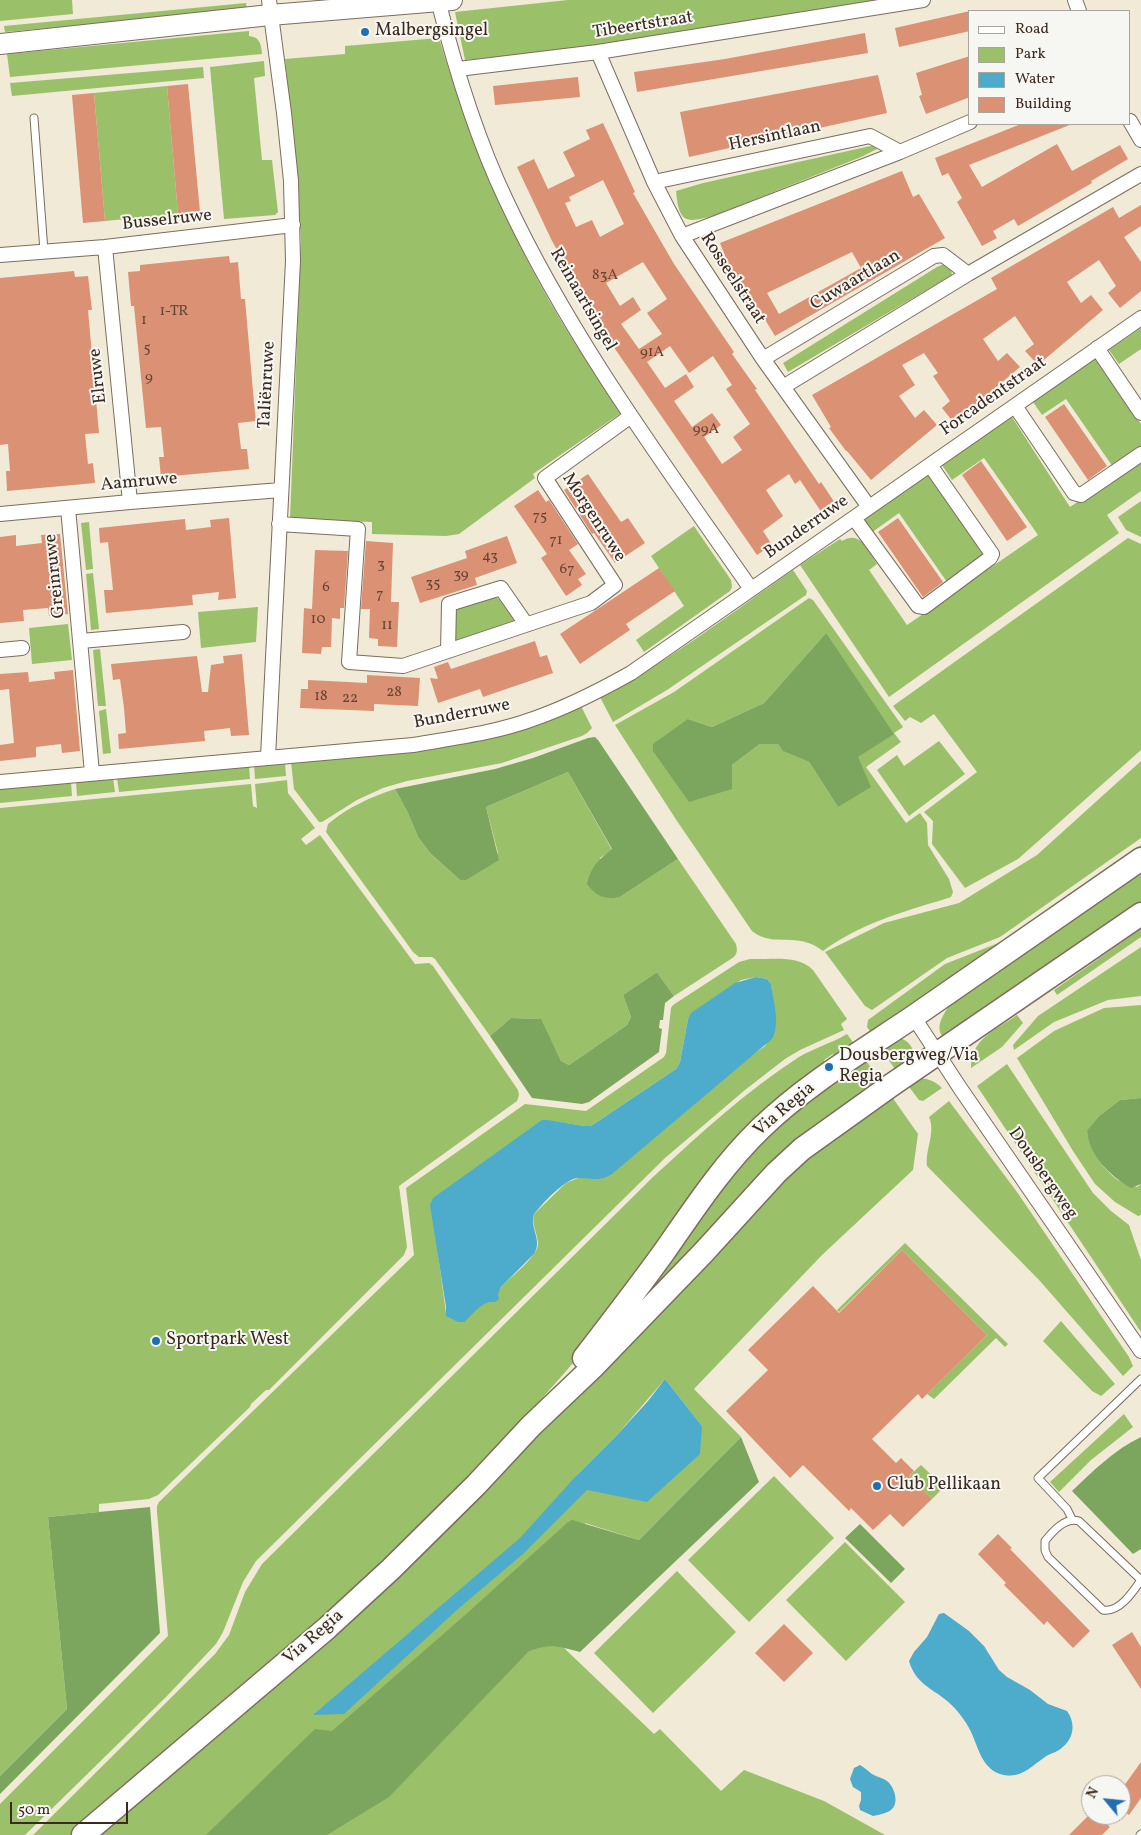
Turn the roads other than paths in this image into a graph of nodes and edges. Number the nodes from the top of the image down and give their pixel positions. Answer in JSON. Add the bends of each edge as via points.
{"nodes":[{"id":1,"x":443,"y":0,"type":"edge"},
{"id":2,"x":923,"y":0,"type":"edge"},
{"id":3,"x":269,"y":8,"type":"edge"},
{"id":4,"x":0,"y":44,"type":"edge"},
{"id":5,"x":598,"y":52,"type":"junction"},
{"id":6,"x":458,"y":69,"type":"junction"},
{"id":7,"x":34,"y":118,"type":"dead end"},
{"id":8,"x":968,"y":123,"type":"edge"},
{"id":9,"x":1131,"y":123,"type":"edge"},
{"id":10,"x":1141,"y":140,"type":"edge"},
{"id":11,"x":900,"y":152,"type":"junction"},
{"id":12,"x":1141,"y":174,"type":"edge"},
{"id":13,"x":654,"y":182,"type":"junction"},
{"id":14,"x":293,"y":225,"type":"junction"},
{"id":15,"x":682,"y":236,"type":"junction"},
{"id":16,"x":105,"y":247,"type":"junction"},
{"id":17,"x":44,"y":251,"type":"junction"},
{"id":18,"x":0,"y":255,"type":"edge"},
{"id":19,"x":968,"y":274,"type":"junction"},
{"id":20,"x":1141,"y":318,"type":"edge"},
{"id":21,"x":1097,"y":348,"type":"junction"},
{"id":22,"x":763,"y":359,"type":"junction"},
{"id":23,"x":783,"y":387,"type":"junction"},
{"id":24,"x":1015,"y":406,"type":"junction"},
{"id":25,"x":1141,"y":413,"type":"edge"},
{"id":26,"x":632,"y":416,"type":"junction"},
{"id":27,"x":1141,"y":454,"type":"edge"},
{"id":28,"x":930,"y":465,"type":"junction"},
{"id":29,"x":281,"y":490,"type":"junction"},
{"id":30,"x":130,"y":502,"type":"junction"},
{"id":31,"x":869,"y":507,"type":"junction"},
{"id":32,"x":68,"y":508,"type":"junction"},
{"id":33,"x":0,"y":514,"type":"edge"},
{"id":34,"x":854,"y":518,"type":"junction"},
{"id":35,"x":279,"y":524,"type":"junction"},
{"id":36,"x":751,"y":589,"type":"junction"},
{"id":37,"x":526,"y":624,"type":"junction"},
{"id":38,"x":183,"y":632,"type":"dead end"},
{"id":39,"x":81,"y":641,"type":"junction"},
{"id":40,"x":22,"y":648,"type":"dead end"},
{"id":41,"x":0,"y":650,"type":"edge"},
{"id":42,"x":448,"y":651,"type":"junction"},
{"id":43,"x":268,"y":758,"type":"junction"},
{"id":44,"x":92,"y":773,"type":"junction"},
{"id":45,"x":0,"y":782,"type":"edge"},
{"id":46,"x":1141,"y":859,"type":"edge"},
{"id":47,"x":1141,"y":914,"type":"edge"},
{"id":48,"x":913,"y":1016,"type":"junction"},
{"id":49,"x":938,"y":1054,"type":"junction"},
{"id":50,"x":1141,"y":1351,"type":"edge"},
{"id":51,"x":1141,"y":1379,"type":"edge"},
{"id":52,"x":531,"y":1426,"type":"junction"},
{"id":53,"x":1072,"y":1520,"type":"junction"},
{"id":54,"x":1141,"y":1580,"type":"edge"},
{"id":55,"x":83,"y":1835,"type":"edge"}],
"edges":[{"from":1,"to":3,"type":"street"},
{"from":1,"to":6,"type":"street","name":"Reinaartsingel"},
{"from":2,"to":5,"type":"street","name":"Tibeertstraat"},
{"from":3,"to":4,"type":"street"},
{"from":3,"to":14,"type":"street","name":"Taliënruwe","via":[[284,113]]},
{"from":5,"to":6,"type":"street","name":"Tibeertstraat"},
{"from":5,"to":13,"type":"street","name":"Rosseelstraat"},
{"from":6,"to":26,"type":"street","name":"Reinaartsingel","via":[[486,154],[518,227],[587,347]]},
{"from":7,"to":17,"type":"lane"},
{"from":8,"to":11,"type":"street"},
{"from":9,"to":10,"type":"street"},
{"from":11,"to":13,"type":"street","name":"Hersintlaan","via":[[870,136]]},
{"from":11,"to":15,"type":"street"},
{"from":12,"to":19,"type":"street"},
{"from":13,"to":15,"type":"street","name":"Rosseelstraat"},
{"from":14,"to":16,"type":"street","name":"Busselruwe"},
{"from":14,"to":29,"type":"street","name":"Taliënruwe"},
{"from":15,"to":22,"type":"street","name":"Rosseelstraat"},
{"from":16,"to":17,"type":"street","name":"Busselruwe"},
{"from":16,"to":30,"type":"street","name":"Elruwe"},
{"from":17,"to":18,"type":"street","name":"Busselruwe"},
{"from":19,"to":22,"type":"street","name":"Cuwaartlaan","via":[[943,255],[934,256]]},
{"from":19,"to":23,"type":"street"},
{"from":20,"to":21,"type":"street","name":"Forcadentstraat"},
{"from":21,"to":24,"type":"street","name":"Forcadentstraat"},
{"from":21,"to":25,"type":"street"},
{"from":22,"to":23,"type":"street","name":"Rosseelstraat"},
{"from":23,"to":31,"type":"street","name":"Rosseelstraat"},
{"from":24,"to":27,"type":"street","via":[[1074,493],[1081,495]]},
{"from":24,"to":28,"type":"street","name":"Forcadentstraat"},
{"from":26,"to":36,"type":"street","name":"Reinaartsingel"},
{"from":26,"to":37,"type":"street","name":"Morgenruwe","via":[[545,478],[615,585],[591,603]]},
{"from":28,"to":31,"type":"street","name":"Forcadentstraat"},
{"from":28,"to":34,"type":"street","via":[[992,554],[924,607],[918,606]]},
{"from":29,"to":30,"type":"street","name":"Aamruwe"},
{"from":29,"to":35,"type":"street","name":"Taliënruwe"},
{"from":30,"to":32,"type":"street","name":"Aamruwe"},
{"from":31,"to":34,"type":"street","name":"Bunderruwe"},
{"from":32,"to":33,"type":"street","name":"Aamruwe"},
{"from":32,"to":39,"type":"street","name":"Greinruwe"},
{"from":34,"to":36,"type":"street","name":"Bunderruwe"},
{"from":35,"to":42,"type":"street","name":"Morgenruwe","via":[[358,528],[349,662],[403,666]]},
{"from":35,"to":43,"type":"street","name":"Taliënruwe"},
{"from":36,"to":43,"type":"street","name":"Bunderruwe","via":[[631,673],[582,700],[532,720],[413,745]]},
{"from":37,"to":42,"type":"street","name":"Morgenruwe"},
{"from":37,"to":42,"type":"street","via":[[500,588],[449,604]]},
{"from":38,"to":39,"type":"street"},
{"from":39,"to":44,"type":"street","name":"Greinruwe"},
{"from":40,"to":41,"type":"street"},
{"from":43,"to":44,"type":"street","name":"Bunderruwe"},
{"from":44,"to":45,"type":"street","name":"Bunderruwe"},
{"from":46,"to":48,"type":"main road","name":"Via Regia"},
{"from":47,"to":49,"type":"main road","name":"Via Regia"},
{"from":48,"to":49,"type":"street","name":"Dousbergweg"},
{"from":48,"to":52,"type":"main road","name":"Via Regia","via":[[814,1084],[760,1129],[707,1190],[637,1289]]},
{"from":49,"to":50,"type":"street","name":"Dousbergweg"},
{"from":49,"to":52,"type":"main road","name":"Via Regia","via":[[829,1129],[776,1173],[592,1368]]},
{"from":51,"to":53,"type":"lane","via":[[1038,1478],[1067,1509]]},
{"from":52,"to":55,"type":"main road","name":"Via Regia","via":[[438,1524],[327,1628]]},
{"from":53,"to":54,"type":"lane","via":[[1081,1522]]},
{"from":53,"to":54,"type":"lane","via":[[1063,1523],[1047,1538],[1046,1552],[1100,1608],[1107,1611],[1115,1609]]}]}
